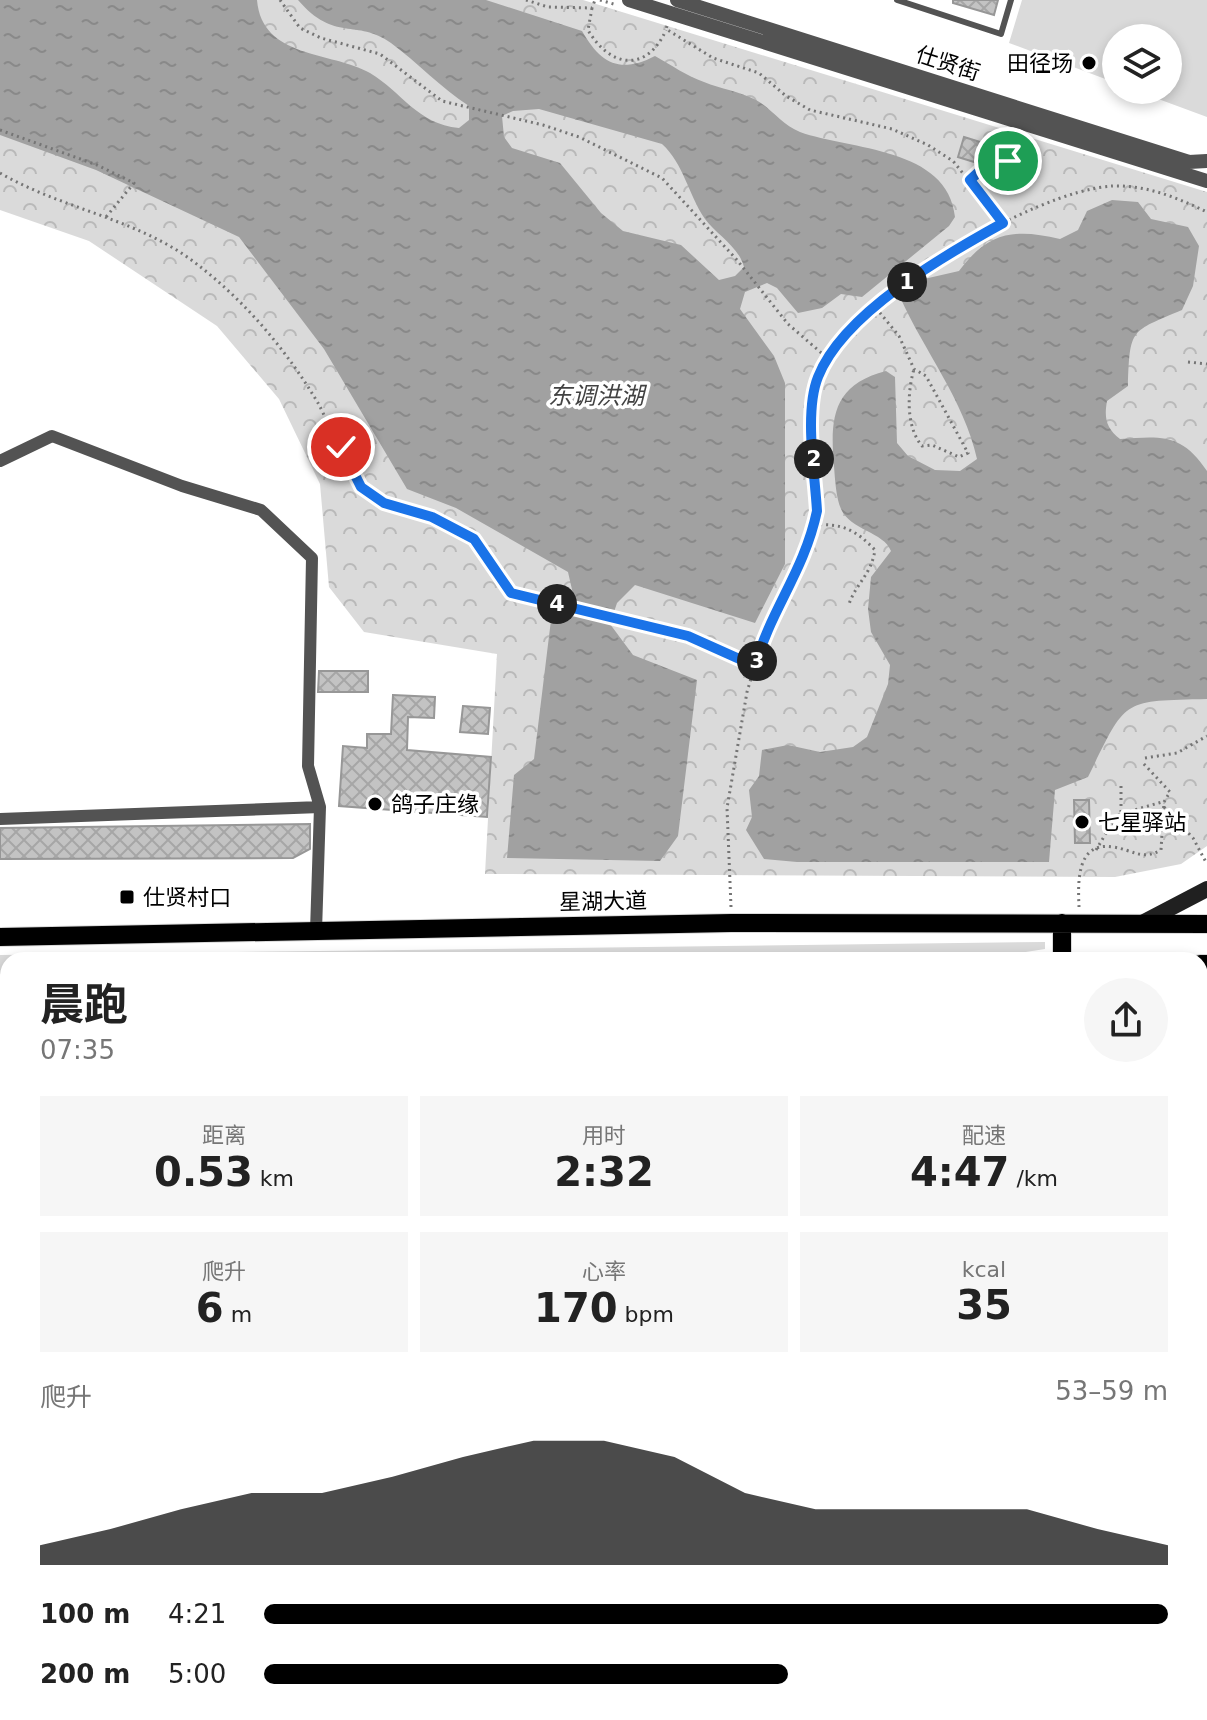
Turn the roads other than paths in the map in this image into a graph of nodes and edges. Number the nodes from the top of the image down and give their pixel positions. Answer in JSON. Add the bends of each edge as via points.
{"nodes":[{"id":1,"x":677,"y":0,"type":"edge"},
{"id":2,"x":897,"y":0,"type":"edge"},
{"id":3,"x":1011,"y":0,"type":"edge"},
{"id":4,"x":631,"y":2,"type":"edge"},
{"id":5,"x":1207,"y":161,"type":"edge"},
{"id":6,"x":1207,"y":181,"type":"edge"},
{"id":7,"x":0,"y":461,"type":"edge"},
{"id":8,"x":320,"y":807,"type":"junction"},
{"id":9,"x":0,"y":819,"type":"edge"},
{"id":10,"x":1207,"y":889,"type":"edge"},
{"id":11,"x":1071,"y":923,"type":"junction"},
{"id":12,"x":1142,"y":923,"type":"junction"},
{"id":13,"x":1207,"y":924,"type":"edge"},
{"id":14,"x":316,"y":931,"type":"junction"},
{"id":15,"x":0,"y":937,"type":"edge"},
{"id":16,"x":1064,"y":952,"type":"edge"}],
"edges":[{"from":1,"to":5,"type":"street","name":"仕贤街","via":[[1189,162]]},
{"from":2,"to":3,"type":"lane","via":[[1001,34]]},
{"from":4,"to":6,"type":"street"},
{"from":7,"to":8,"type":"street","via":[[52,436],[261,510],[312,558],[308,766]]},
{"from":8,"to":9,"type":"street"},
{"from":8,"to":14,"type":"street"},
{"from":10,"to":12,"type":"main road"},
{"from":11,"to":12,"type":"main road","name":"星湖大道"},
{"from":11,"to":14,"type":"main road","name":"星湖大道"},
{"from":11,"to":16,"type":"main road"},
{"from":12,"to":13,"type":"main road","name":"星湖大道"},
{"from":14,"to":15,"type":"main road","name":"星湖大道"}]}
